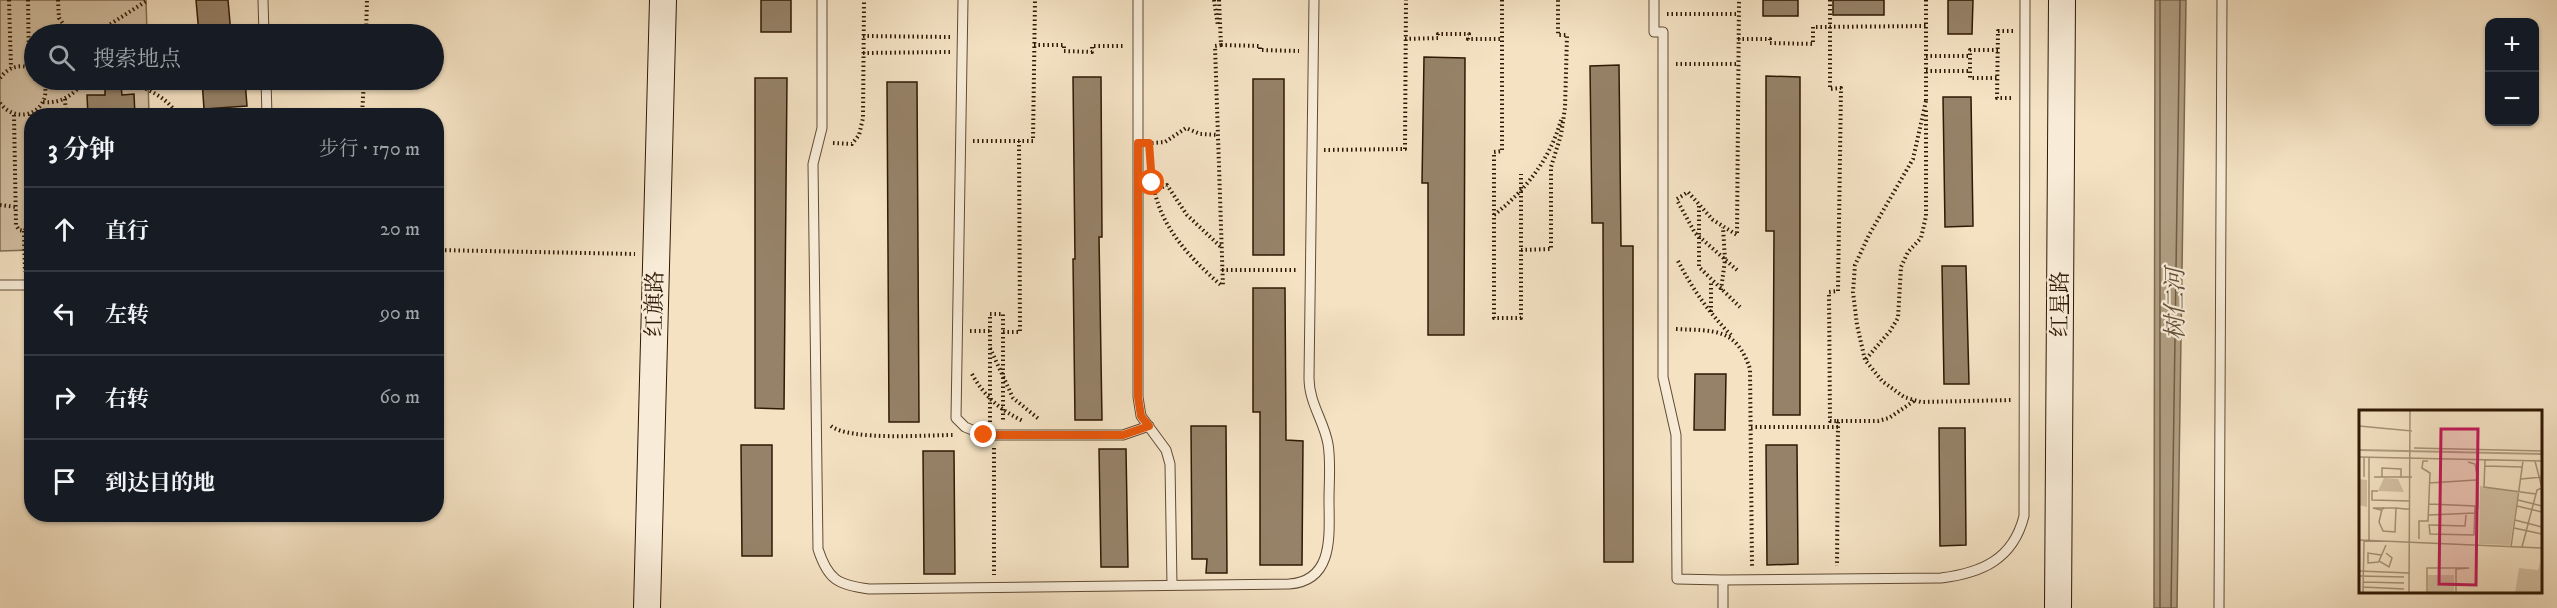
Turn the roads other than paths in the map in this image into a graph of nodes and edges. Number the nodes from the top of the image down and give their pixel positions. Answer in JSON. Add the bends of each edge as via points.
{"nodes":[{"id":1,"x":263,"y":0,"type":"edge"},
{"id":2,"x":663,"y":0,"type":"edge"},
{"id":3,"x":822,"y":0,"type":"edge"},
{"id":4,"x":963,"y":0,"type":"edge"},
{"id":5,"x":1138,"y":0,"type":"edge"},
{"id":6,"x":1314,"y":0,"type":"edge"},
{"id":7,"x":1654,"y":0,"type":"edge"},
{"id":8,"x":2025,"y":0,"type":"edge"},
{"id":9,"x":2062,"y":0,"type":"edge"},
{"id":10,"x":2222,"y":0,"type":"edge"},
{"id":11,"x":264,"y":24,"type":"edge"},
{"id":12,"x":266,"y":90,"type":"edge"},
{"id":13,"x":267,"y":108,"type":"edge"},
{"id":14,"x":0,"y":285,"type":"edge"},
{"id":15,"x":24,"y":285,"type":"edge"},
{"id":16,"x":1149,"y":426,"type":"junction"},
{"id":17,"x":1723,"y":580,"type":"junction"},
{"id":18,"x":1172,"y":585,"type":"junction"},
{"id":19,"x":647,"y":608,"type":"edge"},
{"id":20,"x":1723,"y":608,"type":"edge"},
{"id":21,"x":2058,"y":608,"type":"edge"},
{"id":22,"x":2219,"y":608,"type":"edge"}],
"edges":[{"from":1,"to":11,"type":"lane"},
{"from":2,"to":19,"type":"street","name":"红旗路"},
{"from":3,"to":18,"type":"lane","via":[[822,128],[813,164],[818,549],[822,563],[833,580],[869,589]]},
{"from":4,"to":16,"type":"lane","via":[[956,418],[965,427],[993,435],[1123,435]]},
{"from":5,"to":16,"type":"lane","via":[[1138,397],[1141,416]]},
{"from":6,"to":18,"type":"lane","via":[[1309,392],[1328,442],[1329,548],[1313,576],[1302,583]]},
{"from":7,"to":17,"type":"lane","via":[[1654,32],[1663,32],[1663,376],[1676,435],[1677,579]]},
{"from":8,"to":17,"type":"lane","via":[[2024,516],[2017,535],[2002,555],[1980,571],[1966,575]]},
{"from":9,"to":21,"type":"street","name":"红星路"},
{"from":10,"to":22,"type":"lane"},
{"from":12,"to":13,"type":"lane"},
{"from":14,"to":15,"type":"lane"},
{"from":16,"to":18,"type":"lane","via":[[1166,450],[1170,464]]},
{"from":17,"to":20,"type":"lane"}]}
